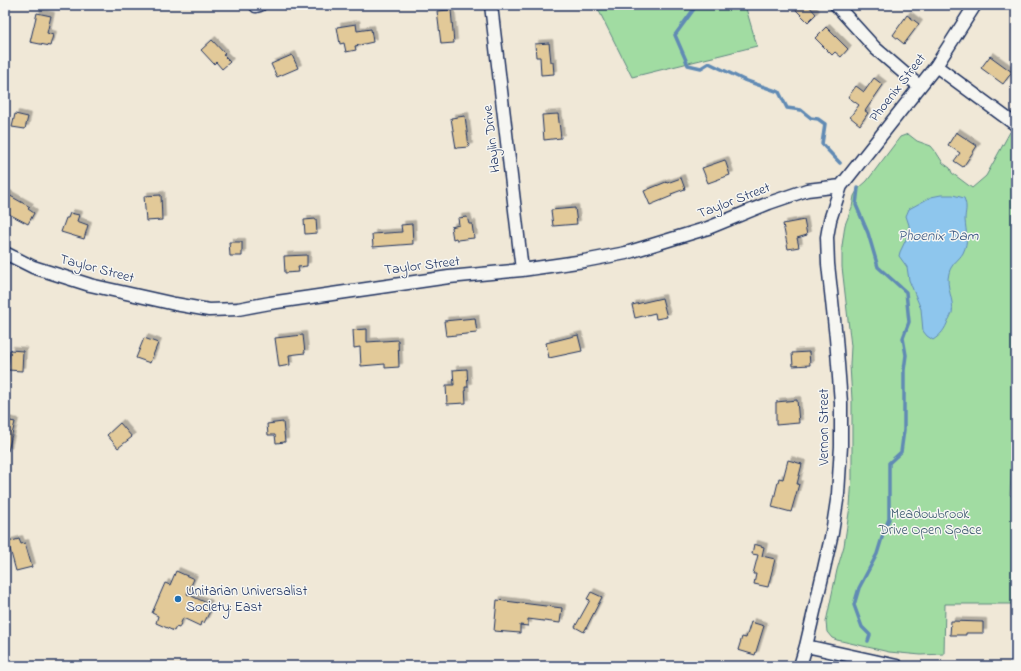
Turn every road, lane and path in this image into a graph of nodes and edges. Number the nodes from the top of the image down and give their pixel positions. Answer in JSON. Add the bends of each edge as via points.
{"nodes":[{"id":1,"x":492,"y":5,"type":"edge"},
{"id":2,"x":836,"y":5,"type":"edge"},
{"id":3,"x":975,"y":5,"type":"edge"},
{"id":4,"x":936,"y":66,"type":"junction"},
{"id":5,"x":919,"y":86,"type":"junction"},
{"id":6,"x":1016,"y":126,"type":"edge"},
{"id":7,"x":841,"y":186,"type":"junction"},
{"id":8,"x":5,"y":254,"type":"edge"},
{"id":9,"x":522,"y":270,"type":"junction"},
{"id":10,"x":806,"y":646,"type":"junction"},
{"id":11,"x":800,"y":666,"type":"edge"},
{"id":12,"x":897,"y":666,"type":"edge"}],
"edges":[{"from":1,"to":9,"type":"street","name":"Haylin Drive"},
{"from":2,"to":5,"type":"street","via":[[875,48]]},
{"from":3,"to":4,"type":"street","name":"Phoenix Street"},
{"from":4,"to":5,"type":"street","name":"Phoenix Street"},
{"from":4,"to":6,"type":"street"},
{"from":5,"to":7,"type":"street","name":"Phoenix Street"},
{"from":7,"to":9,"type":"street","name":"Taylor Street","via":[[807,190],[708,228],[626,253],[584,262]]},
{"from":7,"to":10,"type":"street","name":"Vernon Street","via":[[827,237],[841,403],[838,494],[832,533]]},
{"from":8,"to":9,"type":"street","name":"Taylor Street","via":[[33,267],[90,285],[209,310],[238,309],[449,277]]},
{"from":10,"to":11,"type":"street","name":"Vernon Street"},
{"from":10,"to":12,"type":"street"}]}
